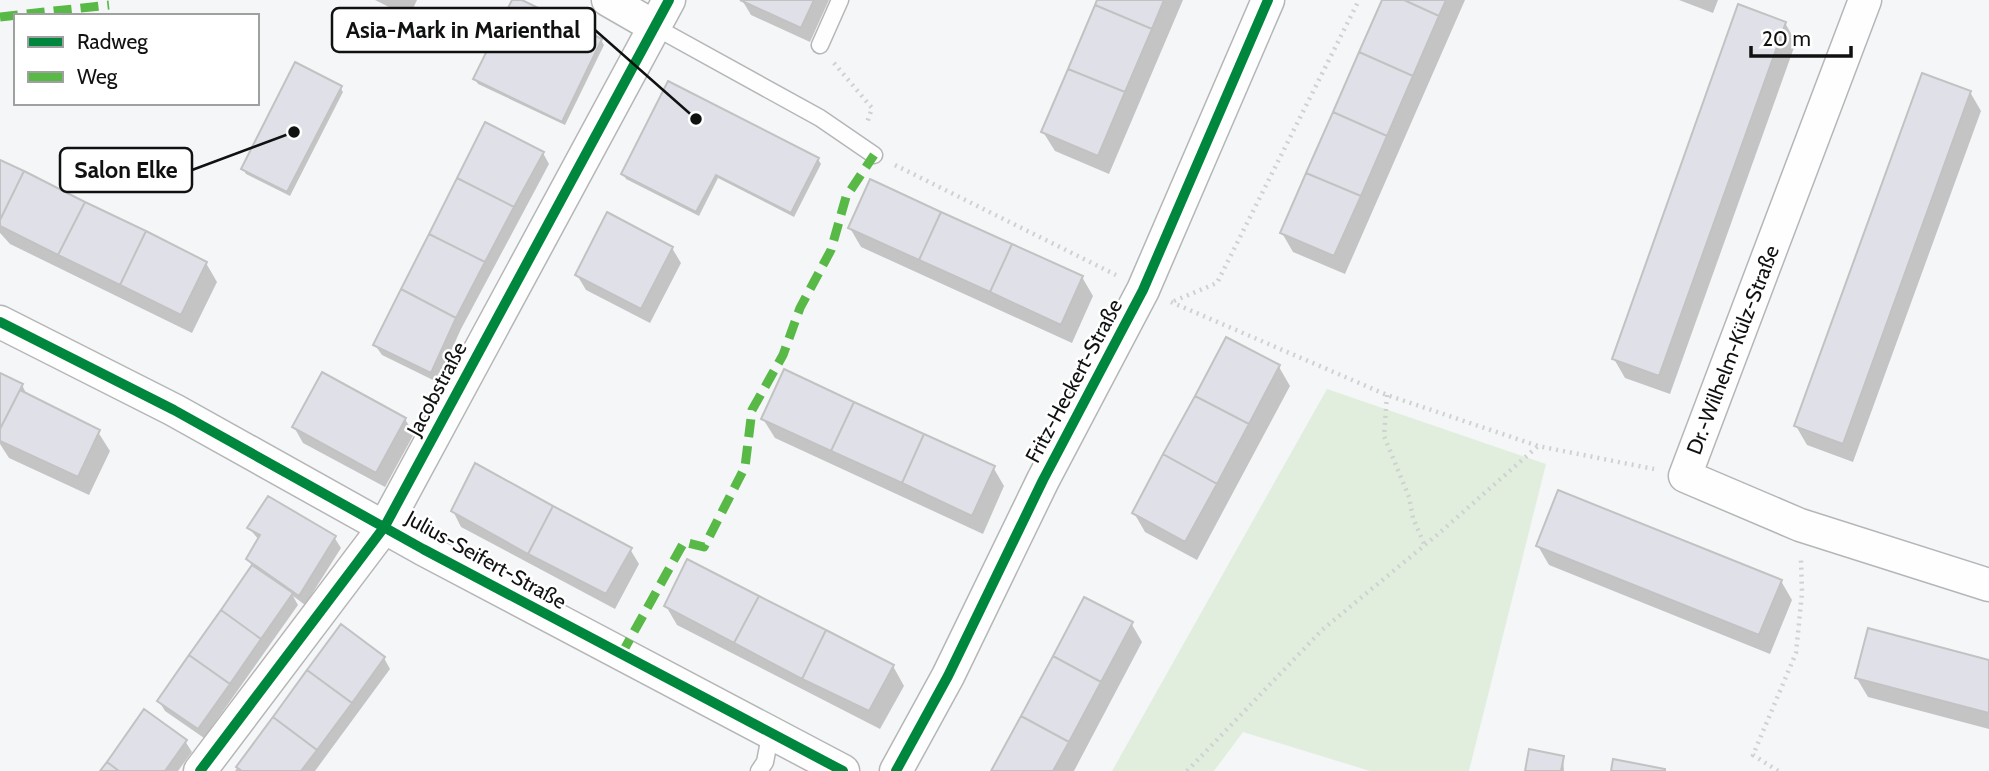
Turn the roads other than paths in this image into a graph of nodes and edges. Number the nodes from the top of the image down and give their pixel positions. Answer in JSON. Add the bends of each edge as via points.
{"nodes":[{"id":1,"x":608,"y":0,"type":"edge"},
{"id":2,"x":840,"y":0,"type":"edge"},
{"id":3,"x":1268,"y":0,"type":"edge"},
{"id":4,"x":1866,"y":0,"type":"edge"},
{"id":5,"x":662,"y":13,"type":"edge"},
{"id":6,"x":820,"y":45,"type":"dead end"},
{"id":7,"x":874,"y":155,"type":"road end"},
{"id":8,"x":0,"y":322,"type":"edge"},
{"id":9,"x":385,"y":526,"type":"junction"},
{"id":10,"x":1989,"y":585,"type":"edge"},
{"id":11,"x":771,"y":731,"type":"junction"},
{"id":12,"x":200,"y":771,"type":"edge"},
{"id":13,"x":759,"y":771,"type":"edge"},
{"id":14,"x":843,"y":771,"type":"edge"},
{"id":15,"x":896,"y":771,"type":"edge"}],
"edges":[{"from":1,"to":5,"type":"street"},
{"from":2,"to":6,"type":"lane"},
{"from":3,"to":15,"type":"street","name":"Fritz-Heckert-Straße","via":[[1156,296],[1044,480]]},
{"from":4,"to":10,"type":"street","name":"Dr.-Wilhelm-Külz-Straße","via":[[1685,475],[1800,525]]},
{"from":5,"to":7,"type":"lane"},
{"from":5,"to":9,"type":"street","name":"Jacobstraße"},
{"from":8,"to":9,"type":"street","name":"Julius-Seifert-Straße","via":[[174,410]]},
{"from":9,"to":11,"type":"street","name":"Julius-Seifert-Straße"},
{"from":9,"to":12,"type":"street","name":"Jacobstraße"},
{"from":11,"to":13,"type":"lane"},
{"from":11,"to":14,"type":"street","name":"Julius-Seifert-Straße"}]}
